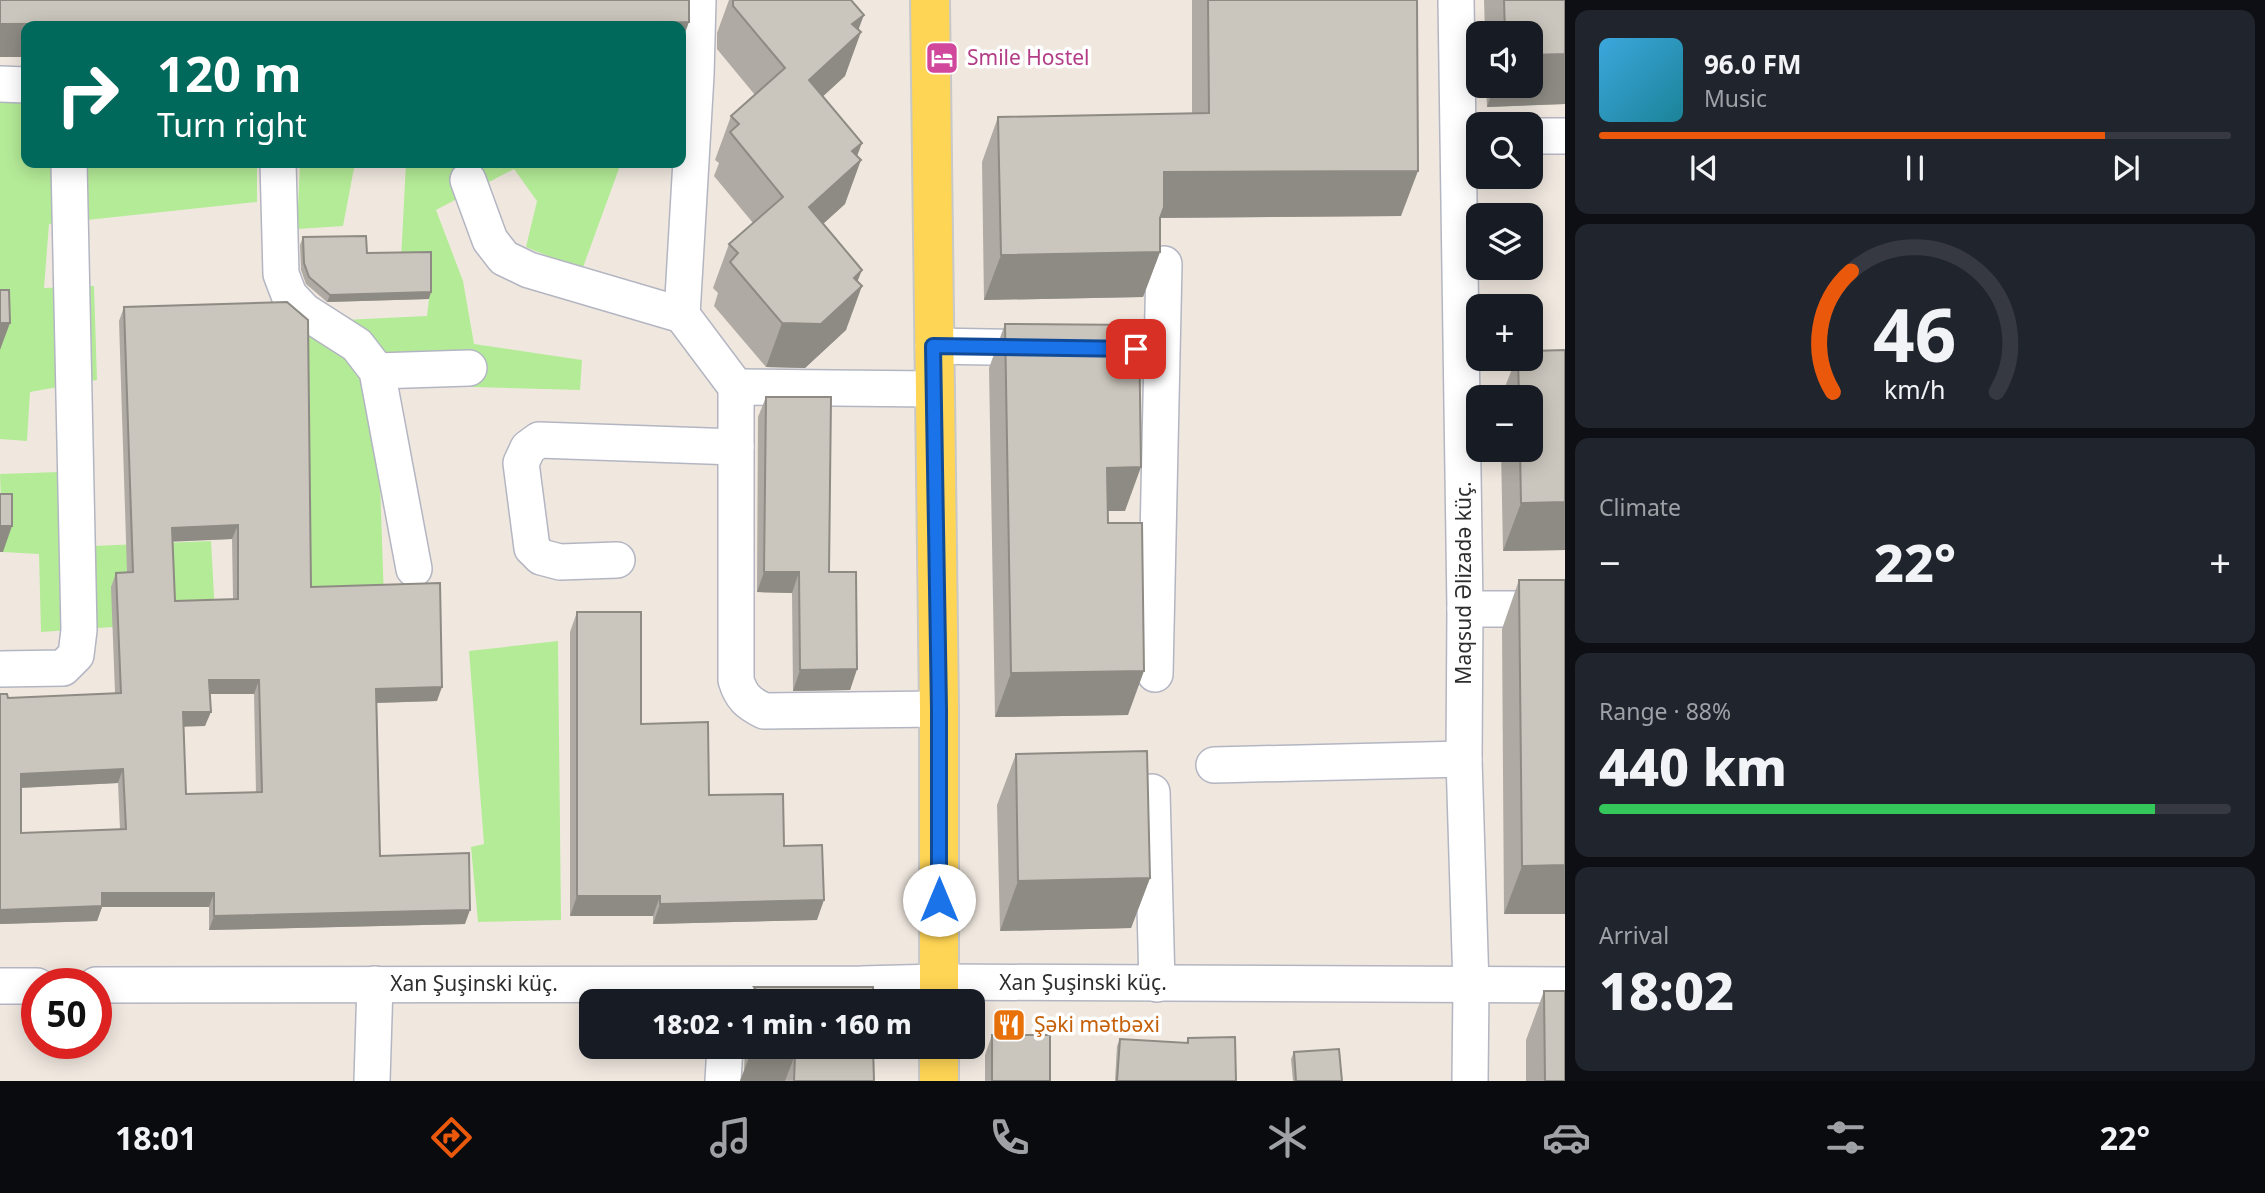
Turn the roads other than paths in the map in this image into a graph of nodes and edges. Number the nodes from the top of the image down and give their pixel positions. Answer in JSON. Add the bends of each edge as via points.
{"nodes":[{"id":1,"x":698,"y":0,"type":"edge"},
{"id":2,"x":930,"y":0,"type":"edge"},
{"id":3,"x":1456,"y":0,"type":"edge"},
{"id":4,"x":689,"y":75,"type":"edge"},
{"id":5,"x":0,"y":84,"type":"edge"},
{"id":6,"x":21,"y":85,"type":"edge"},
{"id":7,"x":1466,"y":114,"type":"edge"},
{"id":8,"x":1565,"y":135,"type":"edge"},
{"id":9,"x":1543,"y":136,"type":"edge"},
{"id":10,"x":69,"y":168,"type":"edge"},
{"id":11,"x":278,"y":168,"type":"edge"},
{"id":12,"x":468,"y":180,"type":"dead end"},
{"id":13,"x":1468,"y":189,"type":"edge"},
{"id":14,"x":1164,"y":264,"type":"edge"},
{"id":15,"x":682,"y":315,"type":"junction"},
{"id":16,"x":933,"y":346,"type":"junction"},
{"id":17,"x":1081,"y":348,"type":"edge"},
{"id":18,"x":469,"y":368,"type":"dead end"},
{"id":19,"x":377,"y":371,"type":"junction"},
{"id":20,"x":736,"y":387,"type":"junction"},
{"id":21,"x":933,"y":388,"type":"junction"},
{"id":22,"x":736,"y":447,"type":"junction"},
{"id":23,"x":617,"y":561,"type":"dead end"},
{"id":24,"x":414,"y":569,"type":"dead end"},
{"id":25,"x":1465,"y":609,"type":"junction"},
{"id":26,"x":1565,"y":609,"type":"edge"},
{"id":27,"x":0,"y":669,"type":"edge"},
{"id":28,"x":1155,"y":674,"type":"dead end"},
{"id":29,"x":939,"y":709,"type":"junction"},
{"id":30,"x":1464,"y":759,"type":"junction"},
{"id":31,"x":1214,"y":765,"type":"dead end"},
{"id":32,"x":1152,"y":792,"type":"dead end"},
{"id":33,"x":375,"y":984,"type":"junction"},
{"id":34,"x":1157,"y":984,"type":"junction"},
{"id":35,"x":112,"y":985,"type":"edge"},
{"id":36,"x":1565,"y":985,"type":"edge"},
{"id":37,"x":0,"y":986,"type":"edge"},
{"id":38,"x":21,"y":986,"type":"edge"},
{"id":39,"x":1471,"y":986,"type":"junction"},
{"id":40,"x":591,"y":989,"type":"edge"},
{"id":41,"x":773,"y":989,"type":"edge"},
{"id":42,"x":910,"y":989,"type":"edge"},
{"id":43,"x":939,"y":989,"type":"edge"},
{"id":44,"x":985,"y":990,"type":"edge"},
{"id":45,"x":724,"y":1059,"type":"edge"},
{"id":46,"x":939,"y":1059,"type":"edge"},
{"id":47,"x":372,"y":1081,"type":"edge"},
{"id":48,"x":723,"y":1081,"type":"edge"},
{"id":49,"x":939,"y":1081,"type":"edge"},
{"id":50,"x":1470,"y":1081,"type":"edge"}],
"edges":[{"from":1,"to":4,"type":"street"},
{"from":2,"to":16,"type":"main road"},
{"from":3,"to":7,"type":"street","name":"Maqsud Əlizadə küç."},
{"from":4,"to":15,"type":"street"},
{"from":5,"to":6,"type":"street"},
{"from":8,"to":9,"type":"street"},
{"from":10,"to":27,"type":"street","via":[[76,655],[63,668]]},
{"from":11,"to":19,"type":"street","via":[[281,274],[289,295],[304,311],[357,345]]},
{"from":12,"to":15,"type":"street","via":[[490,240],[504,258],[529,270]]},
{"from":13,"to":25,"type":"street","name":"Maqsud Əlizadə küç."},
{"from":14,"to":28,"type":"street","via":[[1148,349]]},
{"from":15,"to":20,"type":"street"},
{"from":16,"to":17,"type":"street"},
{"from":16,"to":21,"type":"main road"},
{"from":18,"to":19,"type":"street"},
{"from":19,"to":24,"type":"street"},
{"from":20,"to":21,"type":"street"},
{"from":20,"to":22,"type":"street"},
{"from":21,"to":29,"type":"main road"},
{"from":22,"to":23,"type":"street","via":[[539,440],[528,448],[521,463],[532,548],[541,557],[560,562]]},
{"from":22,"to":29,"type":"street","via":[[736,680],[741,695],[764,711]]},
{"from":25,"to":26,"type":"street"},
{"from":25,"to":30,"type":"street","name":"Maqsud Əlizadə küç."},
{"from":29,"to":43,"type":"main road"},
{"from":30,"to":31,"type":"street"},
{"from":30,"to":39,"type":"street","name":"Maqsud Əlizadə küç."},
{"from":32,"to":34,"type":"street"},
{"from":33,"to":35,"type":"street","name":"Xan Şuşinski küç."},
{"from":33,"to":40,"type":"street","name":"Xan Şuşinski küç."},
{"from":33,"to":47,"type":"street"},
{"from":34,"to":39,"type":"street","name":"Xan Şuşinski küç."},
{"from":34,"to":44,"type":"street","name":"Xan Şuşinski küç."},
{"from":36,"to":39,"type":"street","name":"Xan Şuşinski küç."},
{"from":37,"to":38,"type":"street"},
{"from":39,"to":50,"type":"street","name":"Maqsud Əlizadə küç."},
{"from":41,"to":42,"type":"street","name":"Xan Şuşinski küç.","via":[[862,984]]},
{"from":45,"to":48,"type":"street"},
{"from":46,"to":49,"type":"main road"}]}
